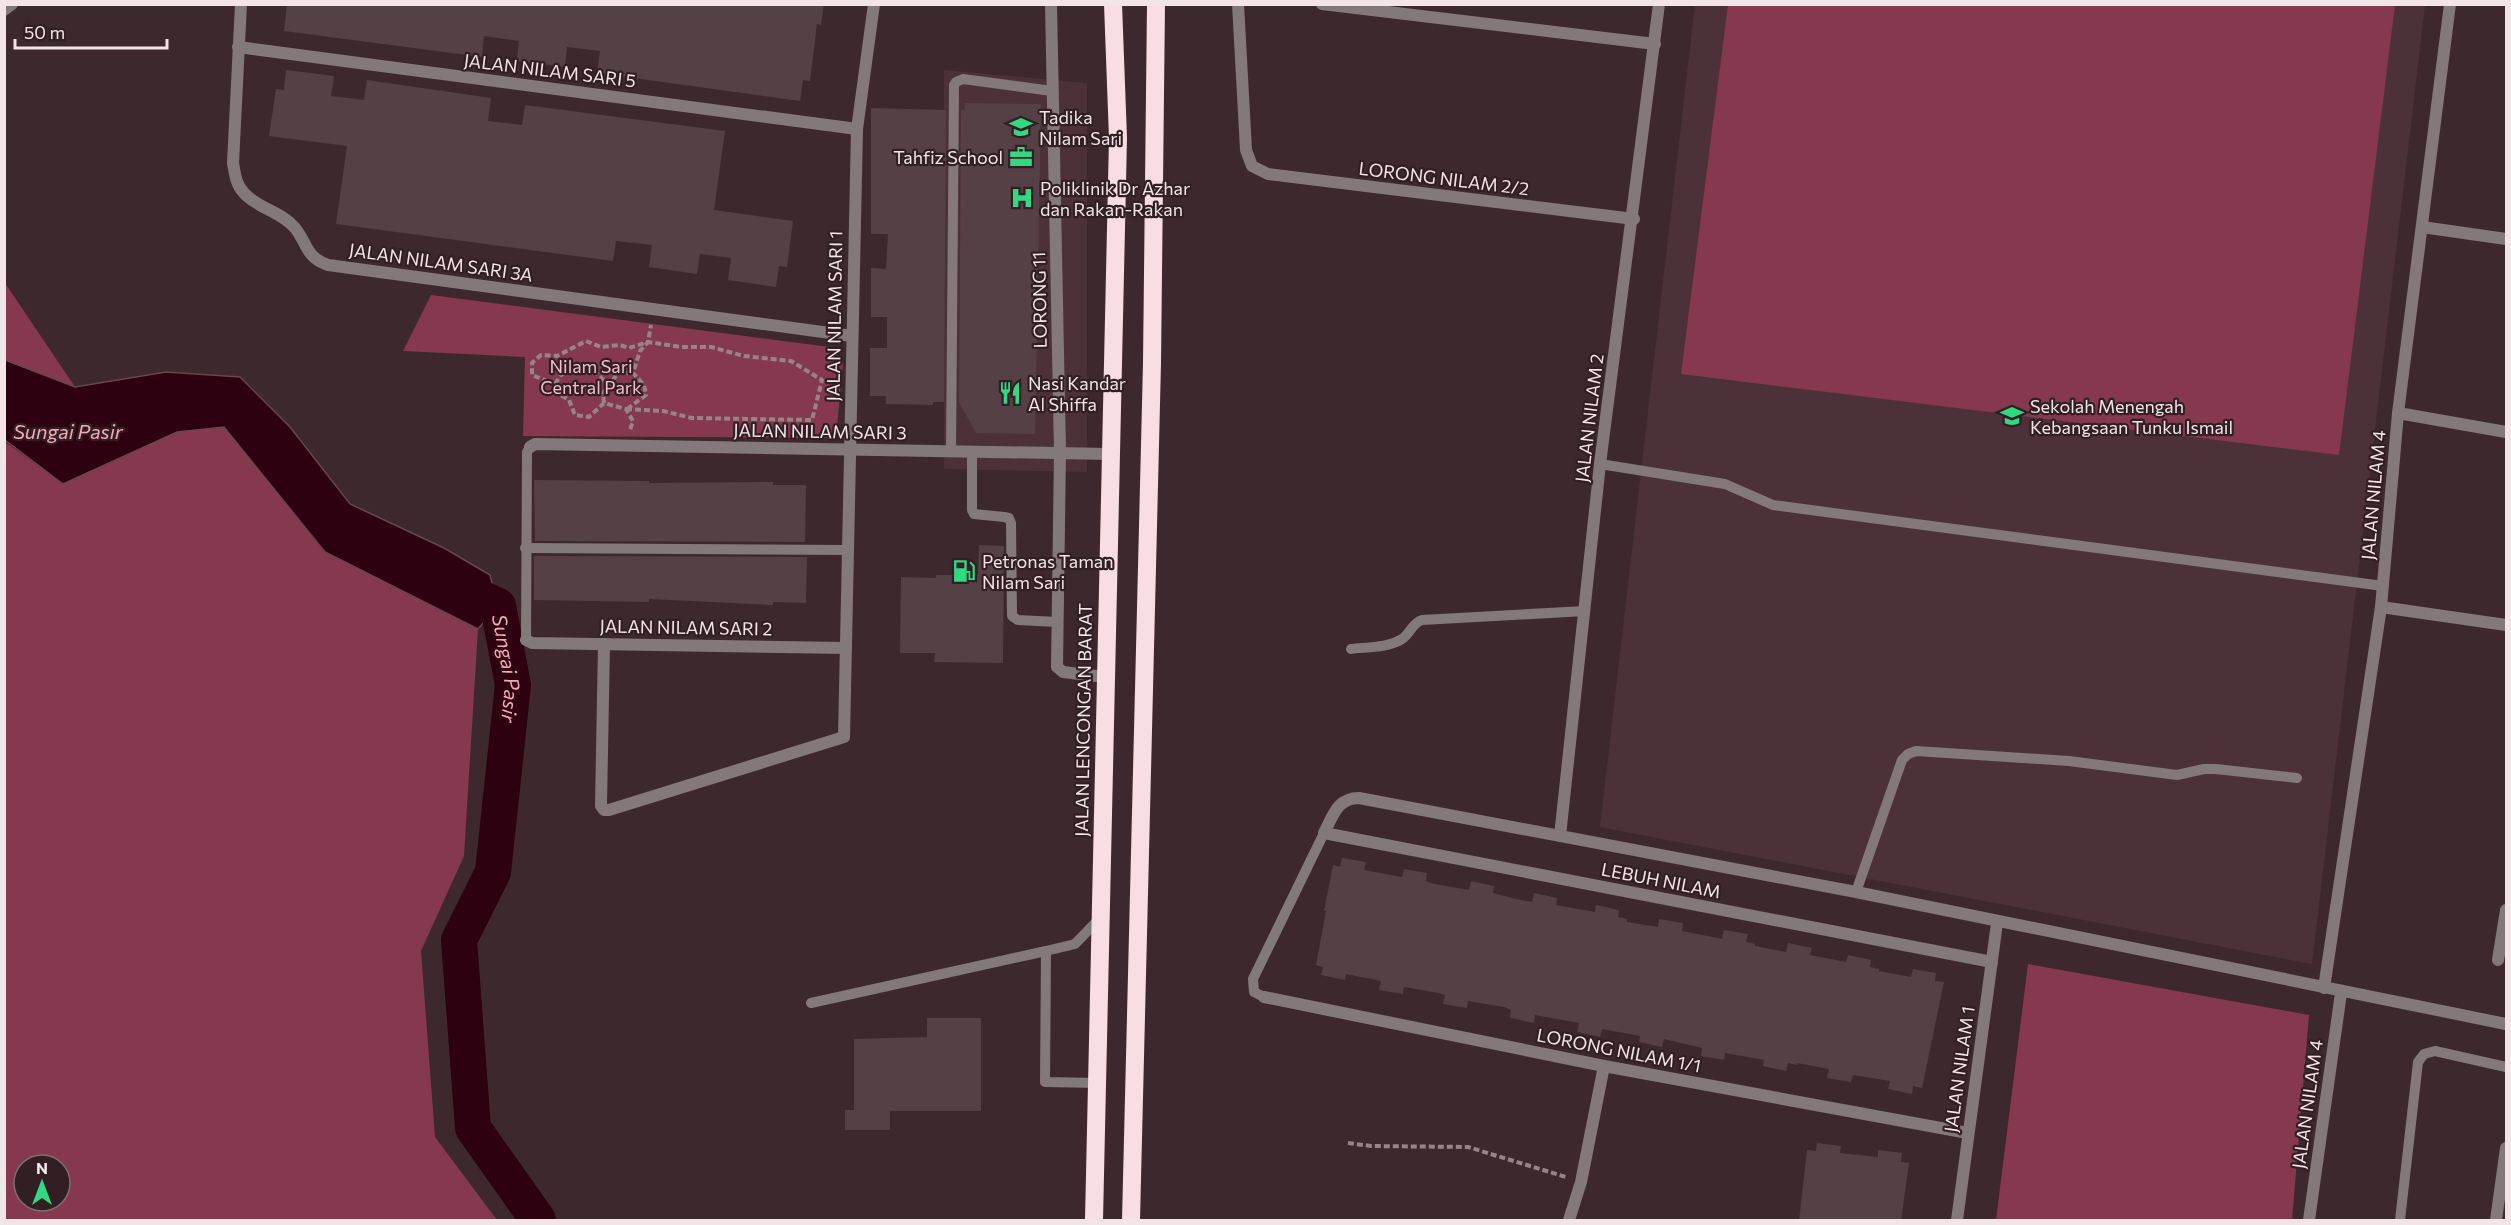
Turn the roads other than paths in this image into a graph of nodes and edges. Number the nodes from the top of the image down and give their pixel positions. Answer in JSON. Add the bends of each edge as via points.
{"nodes":[{"id":1,"x":12,"y":4,"type":"edge"},
{"id":2,"x":241,"y":4,"type":"edge"},
{"id":3,"x":874,"y":4,"type":"edge"},
{"id":4,"x":1051,"y":4,"type":"edge"},
{"id":5,"x":1113,"y":4,"type":"edge"},
{"id":6,"x":1156,"y":4,"type":"edge"},
{"id":7,"x":1238,"y":4,"type":"edge"},
{"id":8,"x":1322,"y":4,"type":"edge"},
{"id":9,"x":1659,"y":4,"type":"edge"},
{"id":10,"x":2451,"y":4,"type":"edge"},
{"id":11,"x":4,"y":10,"type":"edge"},
{"id":12,"x":1655,"y":44,"type":"junction"},
{"id":13,"x":238,"y":47,"type":"junction"},
{"id":14,"x":1052,"y":91,"type":"junction"},
{"id":15,"x":857,"y":129,"type":"junction"},
{"id":16,"x":1634,"y":219,"type":"junction"},
{"id":17,"x":2422,"y":227,"type":"junction"},
{"id":18,"x":2506,"y":239,"type":"edge"},
{"id":19,"x":852,"y":336,"type":"junction"},
{"id":20,"x":2398,"y":413,"type":"junction"},
{"id":21,"x":2506,"y":432,"type":"edge"},
{"id":22,"x":530,"y":447,"type":"joint"},
{"id":23,"x":849,"y":451,"type":"junction"},
{"id":24,"x":951,"y":451,"type":"junction"},
{"id":25,"x":972,"y":451,"type":"junction"},
{"id":26,"x":1060,"y":452,"type":"junction"},
{"id":27,"x":1110,"y":454,"type":"junction"},
{"id":28,"x":1600,"y":464,"type":"junction"},
{"id":29,"x":525,"y":548,"type":"junction"},
{"id":30,"x":847,"y":550,"type":"junction"},
{"id":31,"x":2383,"y":585,"type":"junction"},
{"id":32,"x":2381,"y":607,"type":"junction"},
{"id":33,"x":1585,"y":611,"type":"junction"},
{"id":34,"x":1057,"y":622,"type":"junction"},
{"id":35,"x":2506,"y":625,"type":"edge"},
{"id":36,"x":526,"y":640,"type":"joint"},
{"id":37,"x":604,"y":644,"type":"junction"},
{"id":38,"x":846,"y":648,"type":"junction"},
{"id":39,"x":1351,"y":650,"type":"dead end"},
{"id":40,"x":1105,"y":676,"type":"junction"},
{"id":41,"x":2298,"y":778,"type":"dead end"},
{"id":42,"x":1324,"y":833,"type":"junction"},
{"id":43,"x":1560,"y":836,"type":"junction"},
{"id":44,"x":1856,"y":892,"type":"junction"},
{"id":45,"x":2506,"y":910,"type":"edge"},
{"id":46,"x":1101,"y":917,"type":"junction"},
{"id":47,"x":1997,"y":922,"type":"junction"},
{"id":48,"x":1046,"y":951,"type":"junction"},
{"id":49,"x":2498,"y":960,"type":"dead end"},
{"id":50,"x":1992,"y":962,"type":"junction"},
{"id":51,"x":2324,"y":988,"type":"junction"},
{"id":52,"x":2341,"y":993,"type":"junction"},
{"id":53,"x":1264,"y":997,"type":"joint"},
{"id":54,"x":811,"y":1003,"type":"dead end"},
{"id":55,"x":2506,"y":1024,"type":"edge"},
{"id":56,"x":1604,"y":1066,"type":"junction"},
{"id":57,"x":2506,"y":1067,"type":"edge"},
{"id":58,"x":1098,"y":1083,"type":"junction"},
{"id":59,"x":1968,"y":1133,"type":"junction"},
{"id":60,"x":2506,"y":1148,"type":"edge"},
{"id":61,"x":1094,"y":1221,"type":"edge"},
{"id":62,"x":1131,"y":1221,"type":"edge"},
{"id":63,"x":1569,"y":1221,"type":"edge"},
{"id":64,"x":1957,"y":1221,"type":"edge"},
{"id":65,"x":2309,"y":1221,"type":"edge"},
{"id":66,"x":2400,"y":1221,"type":"edge"},
{"id":67,"x":2496,"y":1221,"type":"edge"}],
"edges":[{"from":1,"to":11,"type":"street"},
{"from":2,"to":13,"type":"street","name":"JALAN NILAM SARI 3A"},
{"from":3,"to":15,"type":"street","name":"JALAN NILAM SARI 1"},
{"from":4,"to":14,"type":"street","name":"LORONG 11"},
{"from":5,"to":27,"type":"highway","name":"JALAN LENCONGAN BARAT","via":[[1118,138]]},
{"from":6,"to":62,"type":"highway","via":[[1152,386]]},
{"from":7,"to":16,"type":"street","name":"LORONG NILAM 2/2","via":[[1246,150],[1252,166],[1268,174]]},
{"from":8,"to":12,"type":"street"},
{"from":9,"to":12,"type":"street","name":"JALAN NILAM 2"},
{"from":10,"to":17,"type":"street","name":"JALAN NILAM 4"},
{"from":12,"to":16,"type":"street","name":"JALAN NILAM 2"},
{"from":13,"to":15,"type":"street","name":"JALAN NILAM SARI 5"},
{"from":13,"to":19,"type":"street","name":"JALAN NILAM SARI 3A","via":[[232,163],[236,181],[245,195],[295,227],[317,261]]},
{"from":14,"to":24,"type":"lane","via":[[963,79],[954,85]]},
{"from":14,"to":26,"type":"street","name":"LORONG 11"},
{"from":15,"to":19,"type":"street","name":"JALAN NILAM SARI 1"},
{"from":16,"to":28,"type":"street","name":"JALAN NILAM 2"},
{"from":17,"to":18,"type":"street"},
{"from":17,"to":20,"type":"street","name":"JALAN NILAM 4"},
{"from":19,"to":23,"type":"street","name":"JALAN NILAM SARI 1"},
{"from":20,"to":21,"type":"street"},
{"from":20,"to":31,"type":"street","name":"JALAN NILAM 4"},
{"from":22,"to":23,"type":"street","name":"JALAN NILAM SARI 3","via":[[627,445]]},
{"from":22,"to":29,"type":"lane"},
{"from":23,"to":24,"type":"street","name":"JALAN NILAM SARI 3"},
{"from":23,"to":30,"type":"street","name":"JALAN NILAM SARI 1"},
{"from":24,"to":25,"type":"street","name":"JALAN NILAM SARI 3"},
{"from":25,"to":26,"type":"street","name":"JALAN NILAM SARI 3"},
{"from":25,"to":34,"type":"lane","via":[[974,514],[1009,518],[1011,523],[1011,616],[1018,620]]},
{"from":26,"to":27,"type":"street","name":"JALAN NILAM SARI 3"},
{"from":26,"to":34,"type":"street","name":"LORONG 11"},
{"from":27,"to":40,"type":"highway","name":"JALAN LENCONGAN BARAT"},
{"from":28,"to":31,"type":"lane","via":[[1725,484],[1773,504]]},
{"from":28,"to":33,"type":"street","name":"JALAN NILAM 2"},
{"from":29,"to":30,"type":"lane"},
{"from":29,"to":36,"type":"lane"},
{"from":30,"to":38,"type":"street","name":"JALAN NILAM SARI 1"},
{"from":31,"to":32,"type":"street","name":"JALAN NILAM 4"},
{"from":32,"to":35,"type":"street"},
{"from":32,"to":51,"type":"street","name":"JALAN NILAM 4"},
{"from":33,"to":39,"type":"lane","via":[[1422,620],[1403,639]]},
{"from":33,"to":43,"type":"street","name":"JALAN NILAM 2"},
{"from":34,"to":40,"type":"street","name":"LORONG 11","via":[[1057,667],[1063,672]]},
{"from":36,"to":37,"type":"street","name":"JALAN NILAM SARI 2"},
{"from":37,"to":38,"type":"street","name":"JALAN NILAM SARI 2"},
{"from":37,"to":38,"type":"street","name":"JALAN NILAM SARI 1","via":[[601,806],[607,811],[843,737]]},
{"from":40,"to":46,"type":"highway","name":"JALAN LENCONGAN BARAT"},
{"from":41,"to":44,"type":"lane","via":[[2216,769],[2177,775],[2069,761],[1916,751],[1908,754],[1898,768]]},
{"from":42,"to":43,"type":"street","via":[[1340,804],[1348,798],[1359,798]]},
{"from":42,"to":50,"type":"street","name":"LEBUH NILAM"},
{"from":42,"to":53,"type":"lane","via":[[1253,979],[1254,992]]},
{"from":43,"to":44,"type":"street"},
{"from":44,"to":47,"type":"street"},
{"from":45,"to":49,"type":"street"},
{"from":46,"to":48,"type":"lane","via":[[1075,944]]},
{"from":46,"to":58,"type":"highway","name":"JALAN LENCONGAN BARAT"},
{"from":47,"to":50,"type":"street","name":"JALAN NILAM 1"},
{"from":47,"to":51,"type":"street"},
{"from":48,"to":54,"type":"lane"},
{"from":48,"to":58,"type":"lane","via":[[1045,1082]]},
{"from":50,"to":59,"type":"street","name":"JALAN NILAM 1"},
{"from":51,"to":52,"type":"street"},
{"from":52,"to":55,"type":"street"},
{"from":52,"to":65,"type":"street","name":"JALAN NILAM 4"},
{"from":53,"to":56,"type":"street","name":"LORONG NILAM 1/1"},
{"from":56,"to":59,"type":"street","name":"LORONG NILAM 1/1"},
{"from":56,"to":63,"type":"street","via":[[1581,1182]]},
{"from":57,"to":66,"type":"lane","via":[[2435,1052],[2424,1054],[2418,1062]]},
{"from":58,"to":61,"type":"highway","name":"JALAN LENCONGAN BARAT"},
{"from":59,"to":64,"type":"street","name":"JALAN NILAM 1"},
{"from":60,"to":67,"type":"street"}]}
